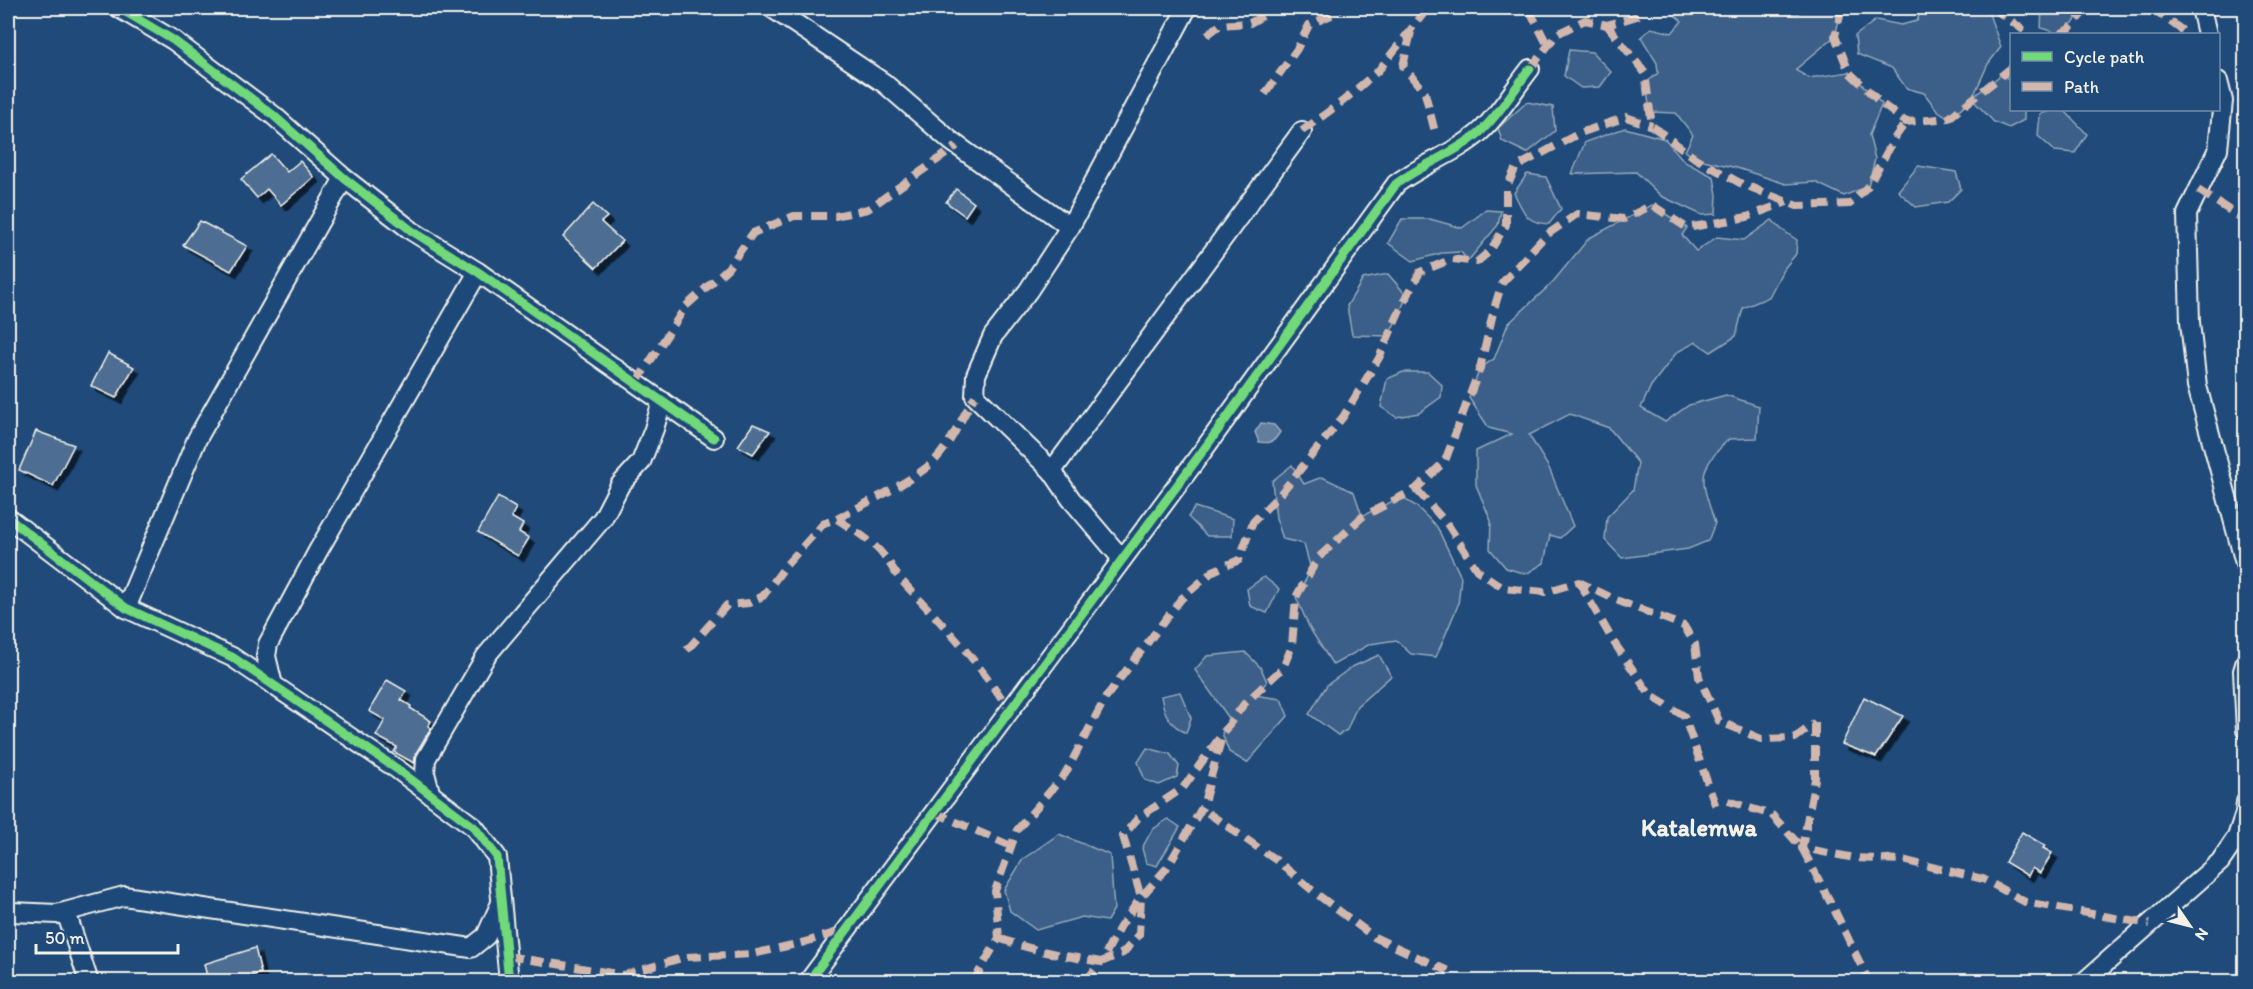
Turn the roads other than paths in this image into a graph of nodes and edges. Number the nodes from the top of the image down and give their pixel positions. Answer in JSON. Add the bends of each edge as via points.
{"nodes":[{"id":1,"x":119,"y":8,"type":"edge"},
{"id":2,"x":772,"y":8,"type":"edge"},
{"id":3,"x":1187,"y":8,"type":"edge"},
{"id":4,"x":2201,"y":8,"type":"edge"},
{"id":5,"x":2207,"y":33,"type":"edge"},
{"id":6,"x":1530,"y":69,"type":"dead end"},
{"id":7,"x":2220,"y":89,"type":"edge"},
{"id":8,"x":1302,"y":131,"type":"dead end"},
{"id":9,"x":344,"y":178,"type":"junction"},
{"id":10,"x":1070,"y":226,"type":"junction"},
{"id":11,"x":478,"y":272,"type":"junction"},
{"id":12,"x":662,"y":401,"type":"junction"},
{"id":13,"x":714,"y":438,"type":"dead end"},
{"id":14,"x":1052,"y":471,"type":"junction"},
{"id":15,"x":8,"y":518,"type":"edge"},
{"id":16,"x":1122,"y":559,"type":"junction"},
{"id":17,"x":2246,"y":567,"type":"edge"},
{"id":18,"x":126,"y":608,"type":"junction"},
{"id":19,"x":268,"y":644,"type":"junction"},
{"id":20,"x":232,"y":657,"type":"junction"},
{"id":21,"x":2246,"y":661,"type":"edge"},
{"id":22,"x":273,"y":685,"type":"junction"},
{"id":23,"x":2246,"y":730,"type":"edge"},
{"id":24,"x":426,"y":759,"type":"junction"},
{"id":25,"x":397,"y":769,"type":"junction"},
{"id":26,"x":430,"y":792,"type":"junction"},
{"id":27,"x":2246,"y":802,"type":"edge"},
{"id":28,"x":2246,"y":837,"type":"edge"},
{"id":29,"x":2220,"y":862,"type":"junction"},
{"id":30,"x":501,"y":901,"type":"junction"},
{"id":31,"x":66,"y":912,"type":"junction"},
{"id":32,"x":8,"y":914,"type":"edge"},
{"id":33,"x":89,"y":981,"type":"edge"},
{"id":34,"x":509,"y":981,"type":"edge"},
{"id":35,"x":808,"y":981,"type":"edge"},
{"id":36,"x":2084,"y":981,"type":"edge"}],
"edges":[{"from":1,"to":9,"type":"street","via":[[182,47],[273,116]]},
{"from":2,"to":10,"type":"street","via":[[884,83],[957,146]]},
{"from":3,"to":10,"type":"street"},
{"from":4,"to":5,"type":"street"},
{"from":6,"to":16,"type":"street","via":[[1480,131],[1396,184]]},
{"from":7,"to":17,"type":"street","via":[[2223,101],[2218,149],[2187,214],[2190,322],[2197,386]]},
{"from":8,"to":14,"type":"street"},
{"from":9,"to":11,"type":"street","via":[[412,231]]},
{"from":9,"to":18,"type":"street","via":[[197,439]]},
{"from":10,"to":14,"type":"street","via":[[993,336],[976,375],[975,396]]},
{"from":11,"to":12,"type":"street"},
{"from":11,"to":19,"type":"street"},
{"from":12,"to":13,"type":"street"},
{"from":12,"to":24,"type":"street","via":[[641,462],[620,485],[603,518],[486,656]]},
{"from":14,"to":16,"type":"street"},
{"from":15,"to":18,"type":"street"},
{"from":16,"to":35,"type":"street"},
{"from":18,"to":20,"type":"street"},
{"from":19,"to":20,"type":"street","via":[[246,658]]},
{"from":19,"to":22,"type":"street","via":[[266,656]]},
{"from":20,"to":22,"type":"street"},
{"from":21,"to":23,"type":"street"},
{"from":22,"to":25,"type":"street"},
{"from":24,"to":25,"type":"street","via":[[413,767]]},
{"from":24,"to":26,"type":"street"},
{"from":25,"to":26,"type":"street"},
{"from":26,"to":30,"type":"street","via":[[474,827],[497,857]]},
{"from":27,"to":29,"type":"street","via":[[2237,837]]},
{"from":28,"to":29,"type":"street"},
{"from":29,"to":36,"type":"street"},
{"from":30,"to":31,"type":"street","via":[[486,936],[471,948],[124,896]]},
{"from":30,"to":34,"type":"street"},
{"from":31,"to":32,"type":"street"},
{"from":31,"to":33,"type":"street"}]}
